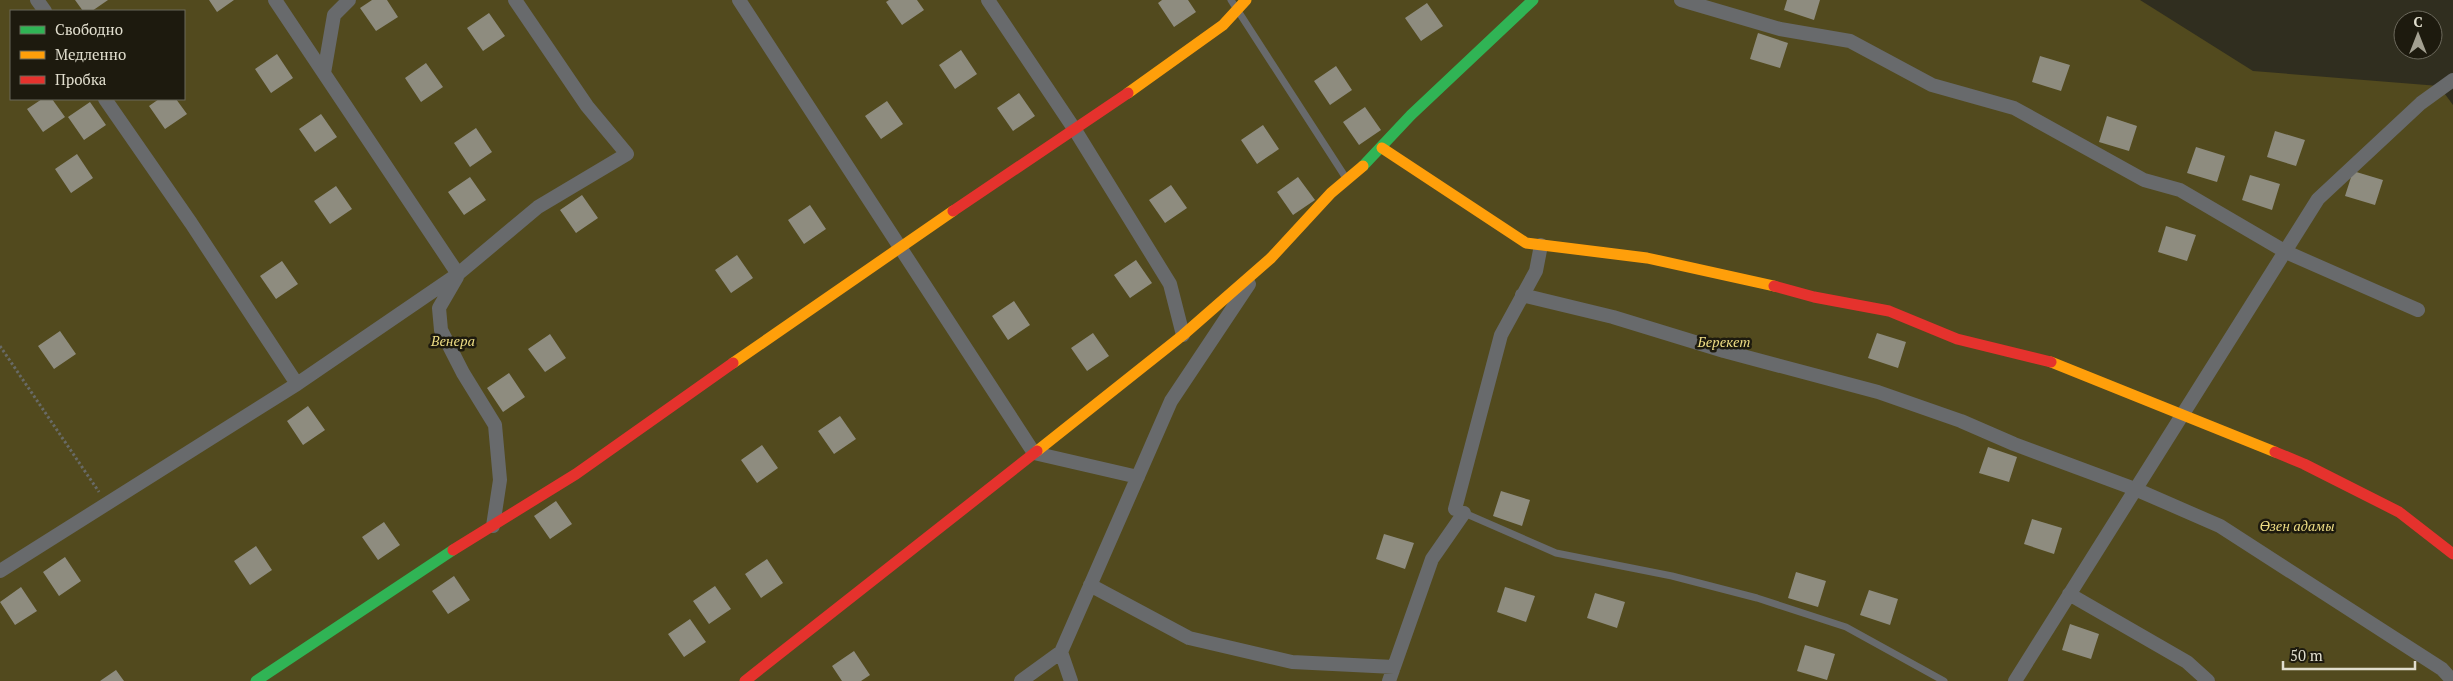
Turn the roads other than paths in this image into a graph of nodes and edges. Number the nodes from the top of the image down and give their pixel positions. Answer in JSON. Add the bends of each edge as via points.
{"nodes":[{"id":1,"x":276,"y":0,"type":"edge"},
{"id":2,"x":349,"y":0,"type":"edge"},
{"id":3,"x":515,"y":0,"type":"edge"},
{"id":4,"x":739,"y":0,"type":"edge"},
{"id":5,"x":988,"y":0,"type":"edge"},
{"id":6,"x":1246,"y":0,"type":"edge"},
{"id":7,"x":1533,"y":0,"type":"edge"},
{"id":8,"x":1681,"y":0,"type":"edge"},
{"id":9,"x":1234,"y":5,"type":"edge"},
{"id":10,"x":324,"y":73,"type":"junction"},
{"id":11,"x":2453,"y":80,"type":"edge"},
{"id":12,"x":106,"y":100,"type":"edge"},
{"id":13,"x":1074,"y":130,"type":"junction"},
{"id":14,"x":1382,"y":148,"type":"junction"},
{"id":15,"x":1347,"y":180,"type":"junction"},
{"id":16,"x":1541,"y":245,"type":"junction"},
{"id":17,"x":900,"y":246,"type":"junction"},
{"id":18,"x":2286,"y":252,"type":"junction"},
{"id":19,"x":1260,"y":267,"type":"junction"},
{"id":20,"x":458,"y":274,"type":"junction"},
{"id":21,"x":1522,"y":295,"type":"junction"},
{"id":22,"x":2418,"y":310,"type":"dead end"},
{"id":23,"x":1183,"y":335,"type":"junction"},
{"id":24,"x":297,"y":384,"type":"junction"},
{"id":25,"x":2182,"y":415,"type":"junction"},
{"id":26,"x":1034,"y":453,"type":"junction"},
{"id":27,"x":1138,"y":477,"type":"junction"},
{"id":28,"x":2135,"y":489,"type":"junction"},
{"id":29,"x":1459,"y":511,"type":"junction"},
{"id":30,"x":493,"y":526,"type":"junction"},
{"id":31,"x":2453,"y":554,"type":"edge"},
{"id":32,"x":0,"y":571,"type":"edge"},
{"id":33,"x":1090,"y":585,"type":"junction"},
{"id":34,"x":2069,"y":594,"type":"junction"},
{"id":35,"x":1061,"y":652,"type":"junction"},
{"id":36,"x":1394,"y":667,"type":"junction"},
{"id":37,"x":256,"y":681,"type":"edge"},
{"id":38,"x":745,"y":681,"type":"edge"},
{"id":39,"x":1021,"y":681,"type":"edge"},
{"id":40,"x":1071,"y":681,"type":"edge"},
{"id":41,"x":1389,"y":681,"type":"edge"},
{"id":42,"x":1944,"y":681,"type":"edge"},
{"id":43,"x":2014,"y":681,"type":"edge"},
{"id":44,"x":2208,"y":681,"type":"edge"},
{"id":45,"x":2453,"y":681,"type":"edge"}],
"edges":[{"from":1,"to":10,"type":"street"},
{"from":2,"to":10,"type":"street","via":[[334,14]]},
{"from":3,"to":20,"type":"street","via":[[587,106],[627,154],[538,207]]},
{"from":4,"to":17,"type":"street"},
{"from":5,"to":13,"type":"street"},
{"from":6,"to":9,"type":"street"},
{"from":7,"to":14,"type":"street","via":[[1411,116]]},
{"from":8,"to":18,"type":"street","via":[[1780,29],[1850,41],[1932,84],[2014,108],[2144,180],[2180,190]]},
{"from":9,"to":13,"type":"street","via":[[1223,25]]},
{"from":9,"to":15,"type":"lane"},
{"from":10,"to":20,"type":"street"},
{"from":11,"to":18,"type":"street","via":[[2421,103],[2318,199]]},
{"from":12,"to":24,"type":"street"},
{"from":13,"to":17,"type":"street"},
{"from":13,"to":23,"type":"street","via":[[1170,284]]},
{"from":14,"to":15,"type":"street"},
{"from":14,"to":16,"type":"street","via":[[1526,243]]},
{"from":15,"to":19,"type":"street"},
{"from":16,"to":21,"type":"street","via":[[1536,271]]},
{"from":16,"to":25,"type":"street","via":[[1646,258],[1889,311],[1957,339],[2044,359]]},
{"from":17,"to":26,"type":"street"},
{"from":17,"to":30,"type":"street","via":[[576,474]]},
{"from":18,"to":22,"type":"street"},
{"from":18,"to":25,"type":"street"},
{"from":19,"to":23,"type":"street"},
{"from":19,"to":27,"type":"street","via":[[1171,400]]},
{"from":20,"to":24,"type":"street"},
{"from":20,"to":30,"type":"street","via":[[439,308],[442,330],[463,373],[495,425],[500,480]]},
{"from":21,"to":28,"type":"street","via":[[1613,317],[1878,392],[1960,420],[2014,444]]},
{"from":21,"to":29,"type":"street","via":[[1501,335]]},
{"from":23,"to":26,"type":"street"},
{"from":24,"to":32,"type":"street"},
{"from":25,"to":28,"type":"street"},
{"from":25,"to":31,"type":"street","via":[[2304,464],[2399,512]]},
{"from":26,"to":27,"type":"street"},
{"from":26,"to":38,"type":"street"},
{"from":27,"to":33,"type":"street"},
{"from":28,"to":34,"type":"street"},
{"from":28,"to":45,"type":"street","via":[[2220,526],[2442,669]]},
{"from":29,"to":36,"type":"street","via":[[1432,559]]},
{"from":29,"to":42,"type":"lane","via":[[1556,553],[1700,583],[1846,627]]},
{"from":30,"to":37,"type":"street"},
{"from":33,"to":35,"type":"street"},
{"from":33,"to":36,"type":"street","via":[[1189,638],[1292,662]]},
{"from":34,"to":43,"type":"street"},
{"from":34,"to":44,"type":"street","via":[[2187,662]]},
{"from":35,"to":39,"type":"street"},
{"from":35,"to":40,"type":"street"},
{"from":36,"to":41,"type":"street"}]}
